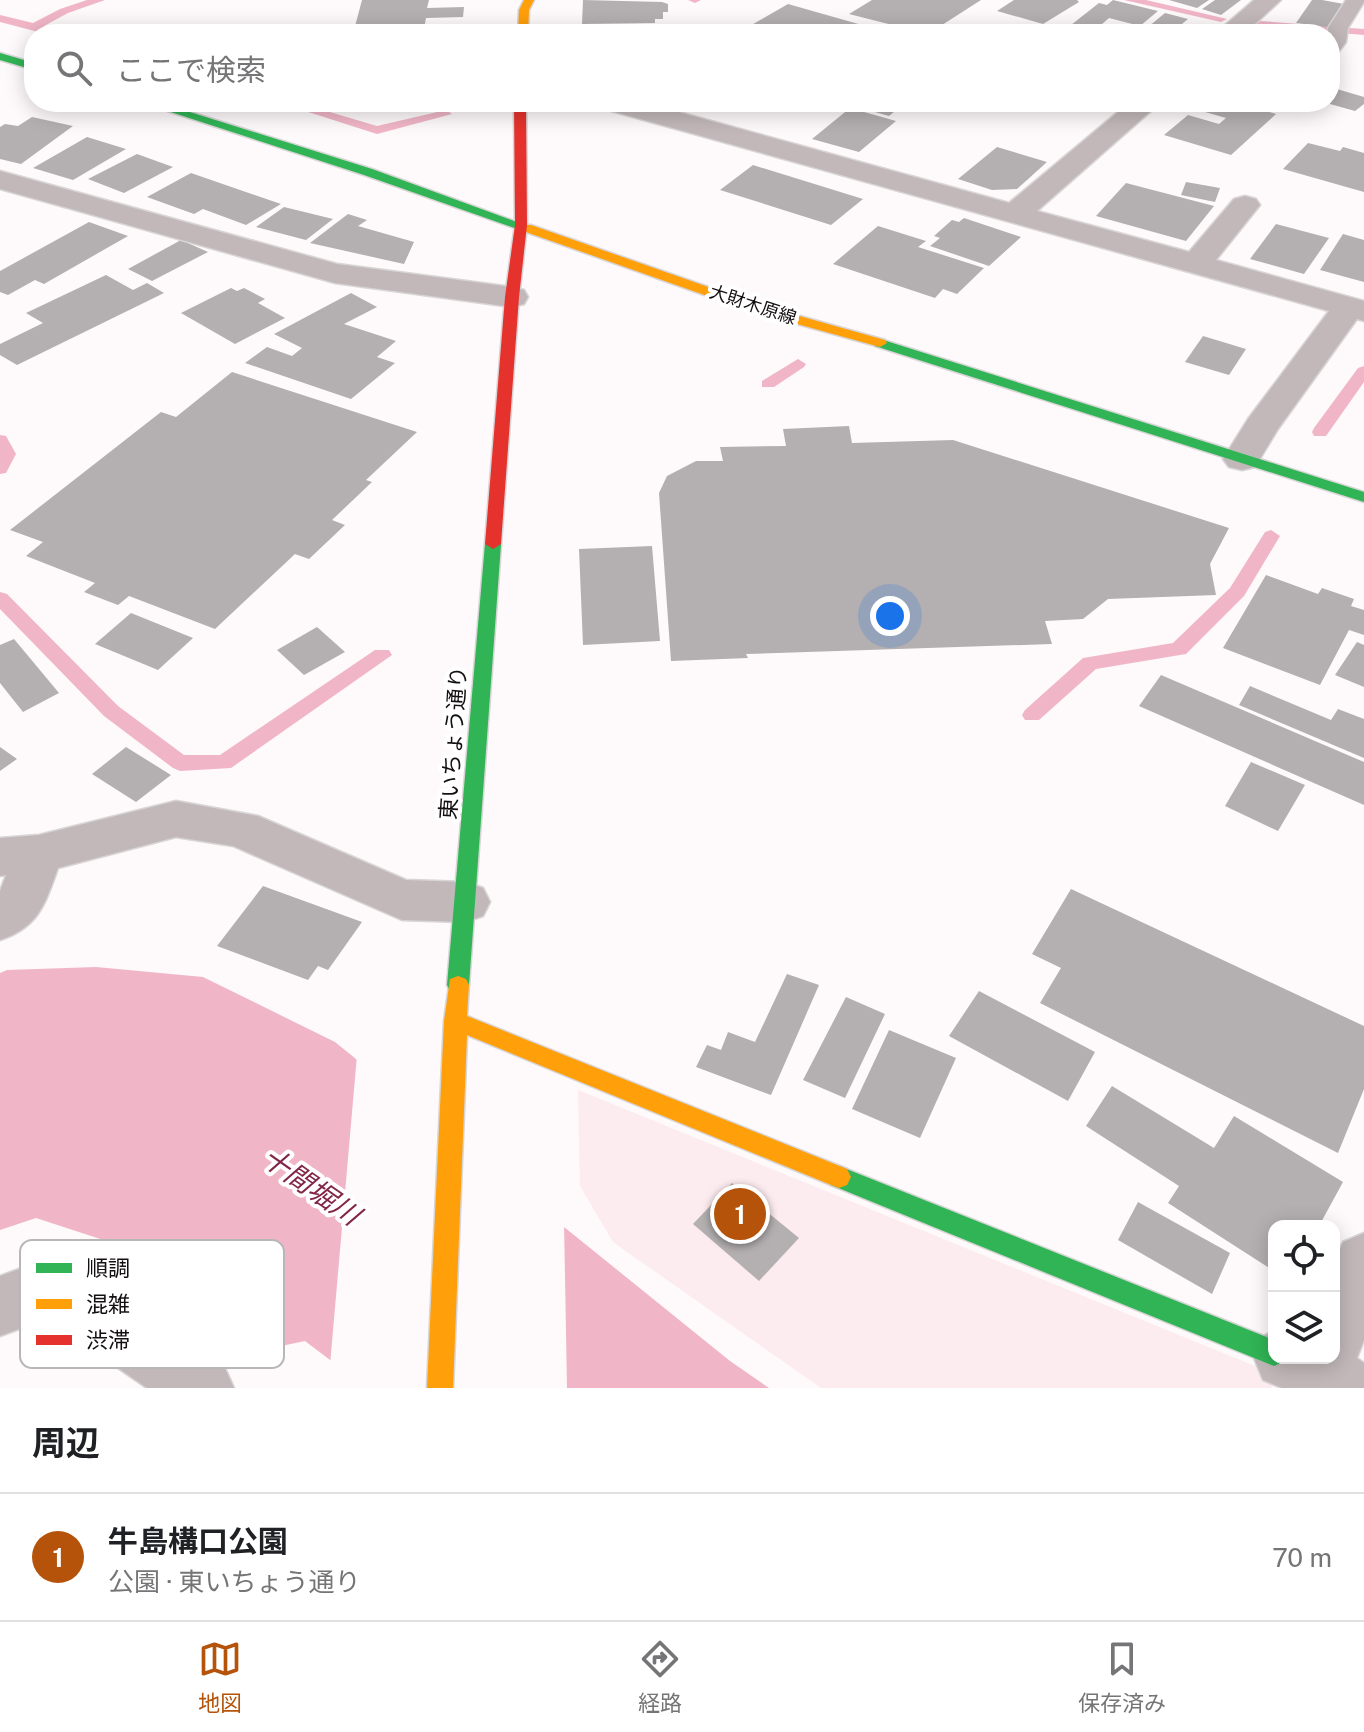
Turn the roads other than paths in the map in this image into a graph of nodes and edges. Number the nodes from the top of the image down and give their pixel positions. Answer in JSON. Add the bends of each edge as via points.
{"nodes":[{"id":1,"x":529,"y":0,"type":"edge"},
{"id":2,"x":1269,"y":0,"type":"edge"},
{"id":3,"x":1356,"y":0,"type":"edge"},
{"id":4,"x":523,"y":24,"type":"edge"},
{"id":5,"x":1240,"y":24,"type":"edge"},
{"id":6,"x":1340,"y":28,"type":"edge"},
{"id":7,"x":0,"y":56,"type":"edge"},
{"id":8,"x":24,"y":64,"type":"edge"},
{"id":9,"x":178,"y":112,"type":"edge"},
{"id":10,"x":520,"y":112,"type":"edge"},
{"id":11,"x":647,"y":112,"type":"edge"},
{"id":12,"x":1135,"y":112,"type":"edge"},
{"id":13,"x":0,"y":180,"type":"edge"},
{"id":14,"x":1245,"y":205,"type":"dead end"},
{"id":15,"x":1015,"y":214,"type":"junction"},
{"id":16,"x":521,"y":225,"type":"junction"},
{"id":17,"x":1196,"y":264,"type":"junction"},
{"id":18,"x":512,"y":297,"type":"junction"},
{"id":19,"x":1356,"y":309,"type":"edge"},
{"id":20,"x":1242,"y":459,"type":"junction"},
{"id":21,"x":1364,"y":497,"type":"edge"},
{"id":22,"x":20,"y":856,"type":"edge"},
{"id":23,"x":465,"y":902,"type":"junction"},
{"id":24,"x":0,"y":920,"type":"edge"},
{"id":25,"x":455,"y":1021,"type":"junction"},
{"id":26,"x":1364,"y":1262,"type":"edge"},
{"id":27,"x":20,"y":1299,"type":"edge"},
{"id":28,"x":0,"y":1306,"type":"edge"},
{"id":29,"x":1315,"y":1365,"type":"edge"},
{"id":30,"x":172,"y":1368,"type":"edge"},
{"id":31,"x":202,"y":1388,"type":"edge"},
{"id":32,"x":440,"y":1388,"type":"edge"}],
"edges":[{"from":1,"to":4,"type":"main road"},
{"from":2,"to":5,"type":"street"},
{"from":3,"to":6,"type":"lane"},
{"from":7,"to":8,"type":"main road"},
{"from":9,"to":16,"type":"main road","name":"大財木原線"},
{"from":10,"to":16,"type":"main road","name":"東いちょう通り"},
{"from":11,"to":15,"type":"street"},
{"from":12,"to":15,"type":"street"},
{"from":13,"to":18,"type":"street","via":[[335,273]]},
{"from":14,"to":17,"type":"street"},
{"from":15,"to":17,"type":"street"},
{"from":16,"to":18,"type":"main road","name":"東いちょう通り"},
{"from":16,"to":20,"type":"main road","name":"大財木原線","via":[[752,307],[922,355]]},
{"from":17,"to":19,"type":"street"},
{"from":18,"to":23,"type":"main road","name":"東いちょう通り"},
{"from":19,"to":20,"type":"street","via":[[1261,427]]},
{"from":20,"to":21,"type":"main road","name":"大財木原線"},
{"from":22,"to":23,"type":"street","via":[[176,819],[241,829],[402,900]]},
{"from":22,"to":24,"type":"street","via":[[20,903]]},
{"from":23,"to":25,"type":"main road","name":"東いちょう通り"},
{"from":25,"to":29,"type":"main road"},
{"from":25,"to":32,"type":"main road","name":"東いちょう通り"},
{"from":26,"to":29,"type":"street"},
{"from":27,"to":28,"type":"street"},
{"from":30,"to":31,"type":"street"}]}
